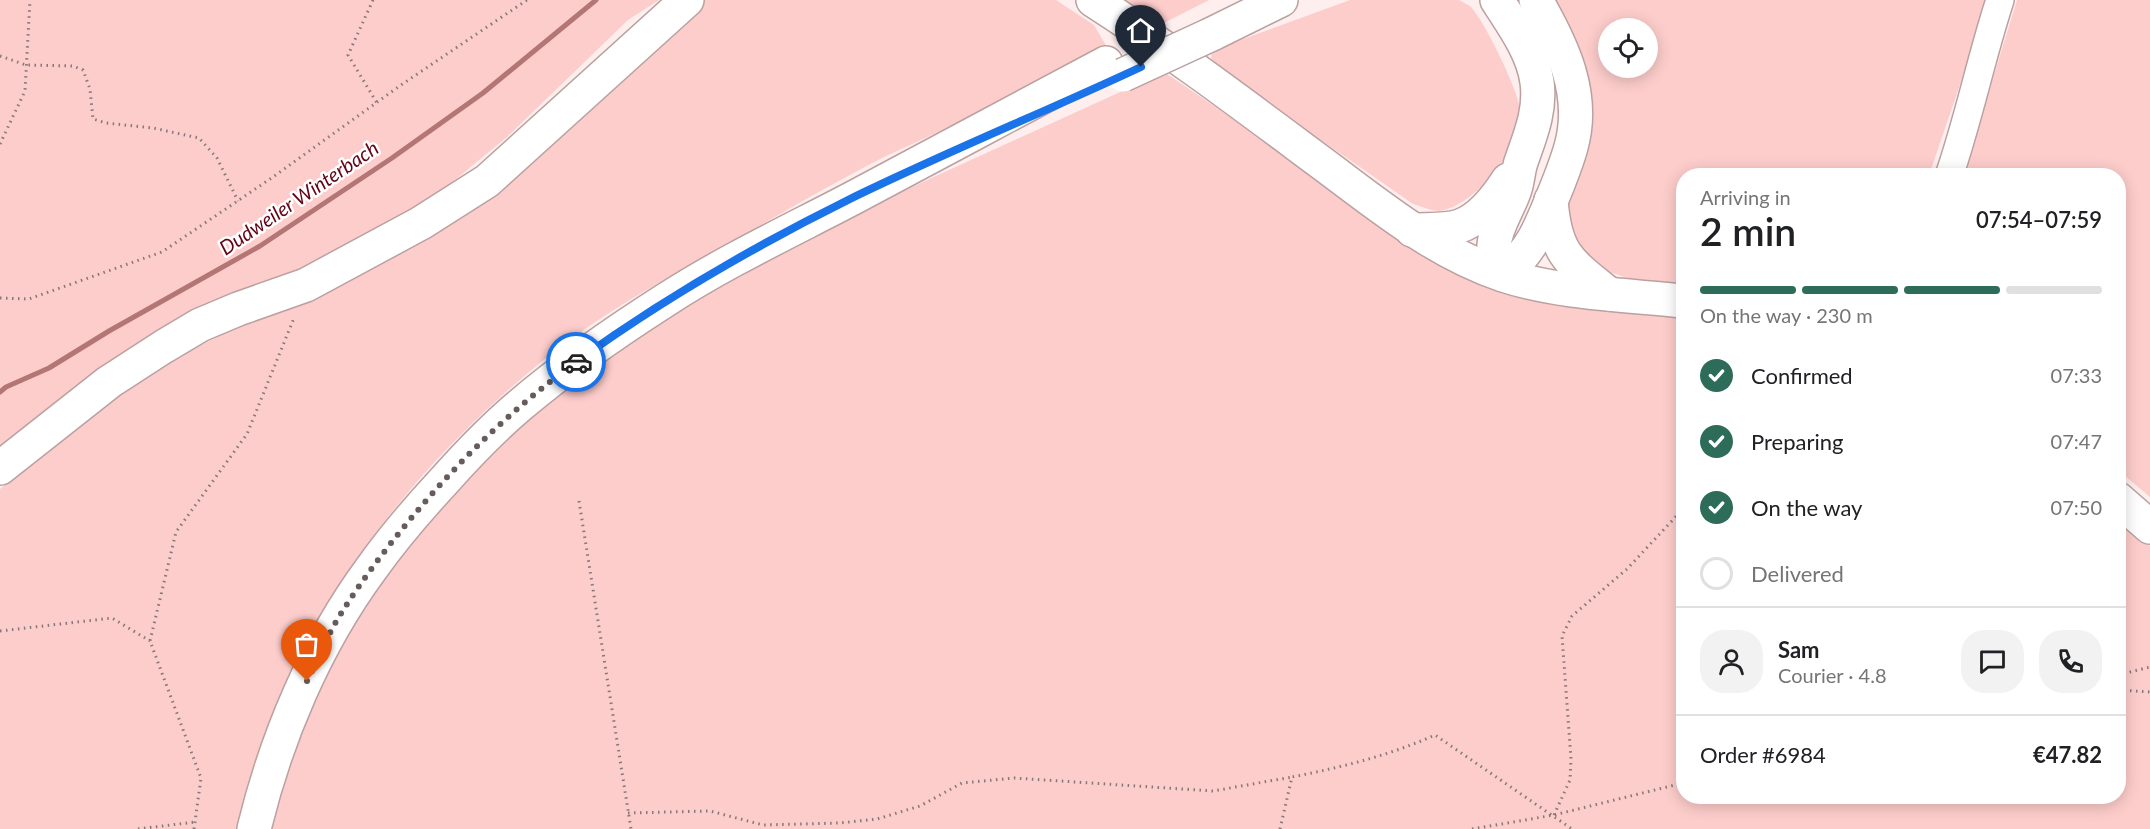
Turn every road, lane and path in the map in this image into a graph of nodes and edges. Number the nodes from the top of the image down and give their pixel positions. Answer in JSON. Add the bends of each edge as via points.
{"nodes":[{"id":1,"x":30,"y":0,"type":"edge"},
{"id":2,"x":373,"y":0,"type":"edge"},
{"id":3,"x":527,"y":0,"type":"edge"},
{"id":4,"x":687,"y":0,"type":"edge"},
{"id":5,"x":1093,"y":0,"type":"edge"},
{"id":6,"x":1281,"y":0,"type":"edge"},
{"id":7,"x":1301,"y":0,"type":"edge"},
{"id":8,"x":1536,"y":0,"type":"edge"},
{"id":9,"x":2000,"y":0,"type":"edge"},
{"id":10,"x":1496,"y":5,"type":"edge"},
{"id":11,"x":1240,"y":8,"type":"edge"},
{"id":12,"x":0,"y":56,"type":"edge"},
{"id":13,"x":26,"y":65,"type":"junction"},
{"id":14,"x":377,"y":102,"type":"junction"},
{"id":15,"x":0,"y":144,"type":"edge"},
{"id":16,"x":1520,"y":164,"type":"junction"},
{"id":17,"x":1951,"y":168,"type":"edge"},
{"id":18,"x":1551,"y":200,"type":"junction"},
{"id":19,"x":238,"y":201,"type":"junction"},
{"id":20,"x":1412,"y":230,"type":"junction"},
{"id":21,"x":1504,"y":275,"type":"junction"},
{"id":22,"x":306,"y":285,"type":"junction"},
{"id":23,"x":1609,"y":294,"type":"junction"},
{"id":24,"x":0,"y":298,"type":"edge"},
{"id":25,"x":1676,"y":300,"type":"edge"},
{"id":26,"x":0,"y":468,"type":"edge"},
{"id":27,"x":579,"y":501,"type":"dead end"},
{"id":28,"x":2126,"y":506,"type":"edge"},
{"id":29,"x":1676,"y":517,"type":"edge"},
{"id":30,"x":2150,"y":527,"type":"edge"},
{"id":31,"x":0,"y":631,"type":"edge"},
{"id":32,"x":150,"y":641,"type":"junction"},
{"id":33,"x":2150,"y":667,"type":"edge"},
{"id":34,"x":2126,"y":673,"type":"edge"},
{"id":35,"x":2126,"y":690,"type":"edge"},
{"id":36,"x":2150,"y":692,"type":"edge"},
{"id":37,"x":1292,"y":777,"type":"junction"},
{"id":38,"x":1676,"y":785,"type":"edge"},
{"id":39,"x":628,"y":813,"type":"junction"},
{"id":40,"x":1554,"y":815,"type":"junction"},
{"id":41,"x":195,"y":822,"type":"junction"},
{"id":42,"x":138,"y":829,"type":"edge"},
{"id":43,"x":194,"y":829,"type":"edge"},
{"id":44,"x":255,"y":829,"type":"edge"},
{"id":45,"x":631,"y":829,"type":"edge"},
{"id":46,"x":1280,"y":829,"type":"edge"},
{"id":47,"x":1472,"y":829,"type":"edge"},
{"id":48,"x":1572,"y":829,"type":"edge"}],
"edges":[{"from":1,"to":13,"type":"path"},
{"from":2,"to":14,"type":"path","via":[[348,55]]},
{"from":3,"to":14,"type":"path"},
{"from":4,"to":22,"type":"main road","via":[[487,181],[421,223]]},
{"from":5,"to":20,"type":"main road"},
{"from":6,"to":11,"type":"main road"},
{"from":7,"to":11,"type":"main road"},
{"from":8,"to":18,"type":"main road","via":[[1569,65],[1574,92],[1572,146]]},
{"from":9,"to":17,"type":"street"},
{"from":10,"to":16,"type":"main road","via":[[1524,43],[1537,81],[1535,119]]},
{"from":11,"to":44,"type":"main road","via":[[737,259],[667,299],[519,406],[480,441],[422,505],[370,569],[333,627],[283,738]]},
{"from":12,"to":13,"type":"path"},
{"from":13,"to":15,"type":"path","via":[[25,91]]},
{"from":13,"to":19,"type":"path","via":[[73,66],[83,70],[90,89],[93,119],[199,138],[217,158]]},
{"from":14,"to":19,"type":"path"},
{"from":16,"to":20,"type":"main road","via":[[1502,190],[1472,220],[1453,228]]},
{"from":16,"to":21,"type":"main road","via":[[1494,244]]},
{"from":18,"to":21,"type":"main road","via":[[1531,246]]},
{"from":18,"to":23,"type":"main road","via":[[1556,234],[1564,252],[1571,263]]},
{"from":19,"to":24,"type":"path","via":[[162,252],[29,299]]},
{"from":20,"to":21,"type":"main road","via":[[1449,252]]},
{"from":21,"to":23,"type":"main road"},
{"from":22,"to":26,"type":"main road","via":[[238,309],[163,347],[109,382]]},
{"from":22,"to":32,"type":"path","via":[[247,434],[176,532]]},
{"from":23,"to":25,"type":"main road"},
{"from":27,"to":39,"type":"path"},
{"from":28,"to":30,"type":"main road"},
{"from":29,"to":40,"type":"path","via":[[1628,569],[1572,616],[1562,636],[1571,759],[1570,780]]},
{"from":31,"to":32,"type":"path","via":[[112,618]]},
{"from":32,"to":41,"type":"path","via":[[201,778]]},
{"from":33,"to":34,"type":"path"},
{"from":35,"to":36,"type":"path"},
{"from":37,"to":39,"type":"path","via":[[1213,791],[1014,778],[962,783],[920,806],[877,819],[840,824],[763,825],[710,811]]},
{"from":37,"to":40,"type":"path","via":[[1350,765],[1435,735]]},
{"from":37,"to":46,"type":"path"},
{"from":38,"to":40,"type":"path"},
{"from":39,"to":45,"type":"path"},
{"from":40,"to":47,"type":"path"},
{"from":40,"to":48,"type":"path"},
{"from":41,"to":42,"type":"path"},
{"from":41,"to":43,"type":"path"}]}
